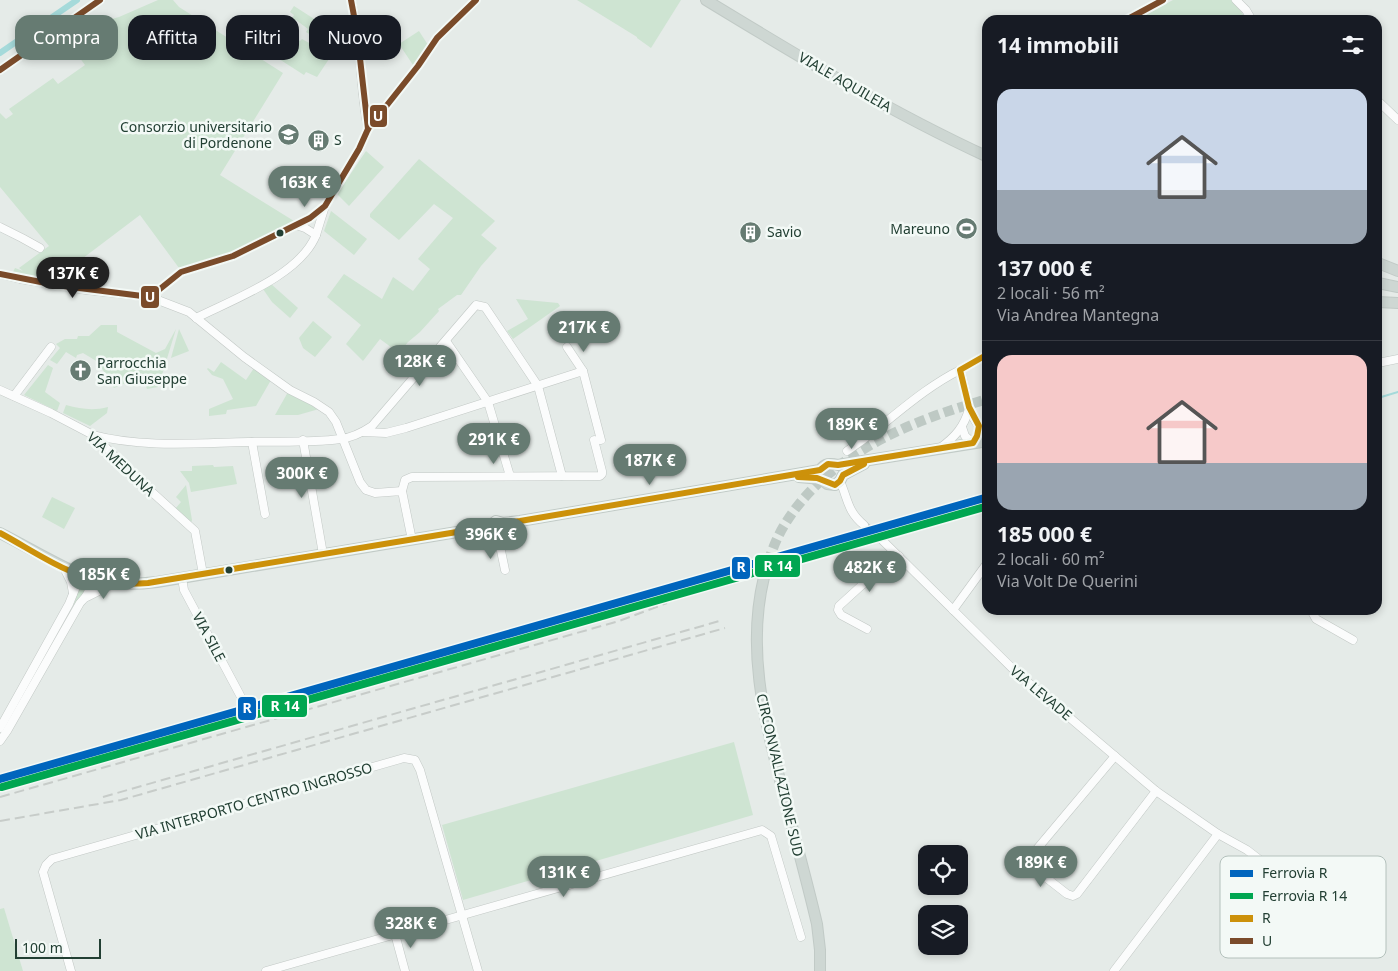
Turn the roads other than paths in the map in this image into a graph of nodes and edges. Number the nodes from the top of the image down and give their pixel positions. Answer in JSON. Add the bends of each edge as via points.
{"nodes":[{"id":1,"x":100,"y":0,"type":"edge"},
{"id":2,"x":351,"y":0,"type":"edge"},
{"id":3,"x":476,"y":0,"type":"edge"},
{"id":4,"x":706,"y":0,"type":"edge"},
{"id":5,"x":1163,"y":0,"type":"edge"},
{"id":6,"x":1236,"y":0,"type":"edge"},
{"id":7,"x":1245,"y":0,"type":"edge"},
{"id":8,"x":1246,"y":10,"type":"junction"},
{"id":9,"x":1135,"y":15,"type":"edge"},
{"id":10,"x":1249,"y":15,"type":"edge"},
{"id":11,"x":0,"y":70,"type":"edge"},
{"id":12,"x":1382,"y":105,"type":"edge"},
{"id":13,"x":1398,"y":120,"type":"edge"},
{"id":14,"x":368,"y":129,"type":"junction"},
{"id":15,"x":982,"y":154,"type":"edge"},
{"id":16,"x":325,"y":206,"type":"junction"},
{"id":17,"x":296,"y":225,"type":"junction"},
{"id":18,"x":0,"y":227,"type":"edge"},
{"id":19,"x":316,"y":235,"type":"junction"},
{"id":20,"x":40,"y":248,"type":"dead end"},
{"id":21,"x":1382,"y":266,"type":"edge"},
{"id":22,"x":1398,"y":272,"type":"edge"},
{"id":23,"x":0,"y":274,"type":"edge"},
{"id":24,"x":1382,"y":284,"type":"edge"},
{"id":25,"x":1398,"y":287,"type":"edge"},
{"id":26,"x":150,"y":297,"type":"junction"},
{"id":27,"x":1382,"y":302,"type":"edge"},
{"id":28,"x":1398,"y":303,"type":"edge"},
{"id":29,"x":196,"y":318,"type":"junction"},
{"id":30,"x":446,"y":341,"type":"junction"},
{"id":31,"x":52,"y":347,"type":"dead end"},
{"id":32,"x":566,"y":347,"type":"dead end"},
{"id":33,"x":982,"y":357,"type":"edge"},
{"id":34,"x":1398,"y":359,"type":"edge"},
{"id":35,"x":1382,"y":362,"type":"edge"},
{"id":36,"x":960,"y":370,"type":"junction"},
{"id":37,"x":583,"y":371,"type":"junction"},
{"id":38,"x":538,"y":386,"type":"junction"},
{"id":39,"x":0,"y":390,"type":"edge"},
{"id":40,"x":14,"y":396,"type":"junction"},
{"id":41,"x":488,"y":402,"type":"junction"},
{"id":42,"x":969,"y":409,"type":"junction"},
{"id":43,"x":979,"y":426,"type":"junction"},
{"id":44,"x":962,"y":428,"type":"junction"},
{"id":45,"x":982,"y":430,"type":"edge"},
{"id":46,"x":363,"y":432,"type":"junction"},
{"id":47,"x":93,"y":435,"type":"junction"},
{"id":48,"x":982,"y":438,"type":"edge"},
{"id":49,"x":342,"y":439,"type":"junction"},
{"id":50,"x":304,"y":440,"type":"junction"},
{"id":51,"x":252,"y":442,"type":"junction"},
{"id":52,"x":972,"y":443,"type":"junction"},
{"id":53,"x":938,"y":449,"type":"junction"},
{"id":54,"x":847,"y":451,"type":"dead end"},
{"id":55,"x":871,"y":460,"type":"junction"},
{"id":56,"x":838,"y":465,"type":"junction"},
{"id":57,"x":821,"y":475,"type":"junction"},
{"id":58,"x":510,"y":476,"type":"junction"},
{"id":59,"x":562,"y":476,"type":"junction"},
{"id":60,"x":839,"y":480,"type":"junction"},
{"id":61,"x":402,"y":491,"type":"junction"},
{"id":62,"x":265,"y":514,"type":"dead end"},
{"id":63,"x":864,"y":525,"type":"tunnel mouth"},
{"id":64,"x":497,"y":529,"type":"junction"},
{"id":65,"x":0,"y":533,"type":"edge"},
{"id":66,"x":877,"y":535,"type":"tunnel mouth"},
{"id":67,"x":412,"y":540,"type":"junction"},
{"id":68,"x":324,"y":554,"type":"junction"},
{"id":69,"x":899,"y":556,"type":"junction"},
{"id":70,"x":62,"y":565,"type":"junction"},
{"id":71,"x":505,"y":570,"type":"dead end"},
{"id":72,"x":982,"y":570,"type":"edge"},
{"id":73,"x":203,"y":574,"type":"junction"},
{"id":74,"x":87,"y":577,"type":"junction"},
{"id":75,"x":764,"y":577,"type":"tunnel mouth"},
{"id":76,"x":182,"y":578,"type":"junction"},
{"id":77,"x":116,"y":583,"type":"junction"},
{"id":78,"x":72,"y":598,"type":"junction"},
{"id":79,"x":84,"y":600,"type":"junction"},
{"id":80,"x":953,"y":610,"type":"junction"},
{"id":81,"x":1314,"y":615,"type":"edge"},
{"id":82,"x":868,"y":629,"type":"dead end"},
{"id":83,"x":1353,"y":640,"type":"dead end"},
{"id":84,"x":240,"y":695,"type":"dead end"},
{"id":85,"x":18,"y":705,"type":"junction"},
{"id":86,"x":0,"y":728,"type":"edge"},
{"id":87,"x":0,"y":741,"type":"edge"},
{"id":88,"x":1115,"y":756,"type":"junction"},
{"id":89,"x":1156,"y":791,"type":"junction"},
{"id":90,"x":1218,"y":834,"type":"junction"},
{"id":91,"x":1255,"y":856,"type":"edge"},
{"id":92,"x":462,"y":915,"type":"junction"},
{"id":93,"x":394,"y":934,"type":"junction"},
{"id":94,"x":801,"y":937,"type":"dead end"},
{"id":95,"x":71,"y":971,"type":"edge"},
{"id":96,"x":266,"y":971,"type":"edge"},
{"id":97,"x":405,"y":971,"type":"edge"},
{"id":98,"x":478,"y":971,"type":"edge"},
{"id":99,"x":820,"y":971,"type":"edge"},
{"id":100,"x":1114,"y":971,"type":"edge"}],
"edges":[{"from":1,"to":11,"type":"street"},
{"from":2,"to":14,"type":"street"},
{"from":3,"to":14,"type":"street","via":[[437,38]]},
{"from":4,"to":15,"type":"main road","name":"VIALE AQUILEIA","via":[[878,102]]},
{"from":5,"to":9,"type":"street"},
{"from":6,"to":8,"type":"street"},
{"from":7,"to":8,"type":"street"},
{"from":8,"to":10,"type":"street"},
{"from":12,"to":13,"type":"street"},
{"from":14,"to":16,"type":"street"},
{"from":16,"to":17,"type":"street"},
{"from":16,"to":19,"type":"street"},
{"from":17,"to":19,"type":"street"},
{"from":17,"to":26,"type":"street","via":[[233,256],[181,272]]},
{"from":18,"to":20,"type":"street"},
{"from":19,"to":29,"type":"street","via":[[310,248],[281,274]]},
{"from":21,"to":22,"type":"main road"},
{"from":23,"to":26,"type":"street","via":[[86,290]]},
{"from":24,"to":25,"type":"main road"},
{"from":26,"to":29,"type":"street","via":[[189,312]]},
{"from":27,"to":28,"type":"main road"},
{"from":29,"to":49,"type":"street","via":[[290,390],[329,412]]},
{"from":30,"to":38,"type":"street","via":[[476,305],[485,307]]},
{"from":30,"to":41,"type":"street"},
{"from":30,"to":46,"type":"street","via":[[372,426]]},
{"from":31,"to":40,"type":"street"},
{"from":32,"to":37,"type":"street"},
{"from":33,"to":36,"type":"street"},
{"from":34,"to":35,"type":"street"},
{"from":36,"to":42,"type":"street"},
{"from":36,"to":54,"type":"street","via":[[931,386]]},
{"from":37,"to":38,"type":"street"},
{"from":37,"to":59,"type":"street","via":[[602,474],[596,477]]},
{"from":38,"to":41,"type":"street"},
{"from":38,"to":59,"type":"street"},
{"from":39,"to":40,"type":"street","name":"VIA MEDUNA"},
{"from":40,"to":47,"type":"street","name":"VIA MEDUNA"},
{"from":41,"to":46,"type":"street","via":[[386,433]]},
{"from":41,"to":58,"type":"street"},
{"from":42,"to":43,"type":"street"},
{"from":42,"to":44,"type":"street"},
{"from":43,"to":45,"type":"street"},
{"from":43,"to":52,"type":"street"},
{"from":44,"to":52,"type":"street"},
{"from":44,"to":53,"type":"street"},
{"from":46,"to":49,"type":"street"},
{"from":47,"to":51,"type":"street","via":[[132,442]]},
{"from":47,"to":73,"type":"street","name":"VIA MEDUNA","via":[[195,531]]},
{"from":48,"to":52,"type":"main road"},
{"from":49,"to":50,"type":"street"},
{"from":49,"to":61,"type":"street","via":[[366,490],[375,493]]},
{"from":50,"to":51,"type":"street"},
{"from":50,"to":68,"type":"street"},
{"from":51,"to":62,"type":"street"},
{"from":52,"to":53,"type":"main road"},
{"from":53,"to":55,"type":"main road"},
{"from":55,"to":56,"type":"main road"},
{"from":55,"to":60,"type":"main road"},
{"from":56,"to":57,"type":"main road","via":[[823,466]]},
{"from":56,"to":60,"type":"main road"},
{"from":57,"to":60,"type":"main road","via":[[827,484]]},
{"from":57,"to":64,"type":"main road","via":[[785,476],[520,521]]},
{"from":58,"to":59,"type":"street"},
{"from":58,"to":61,"type":"street","via":[[412,477],[405,480]]},
{"from":60,"to":63,"type":"street","via":[[850,510]]},
{"from":61,"to":67,"type":"street"},
{"from":64,"to":67,"type":"main road","via":[[475,529]]},
{"from":64,"to":71,"type":"street"},
{"from":65,"to":70,"type":"main road"},
{"from":66,"to":69,"type":"street","name":"VIA LEVADE"},
{"from":67,"to":68,"type":"main road"},
{"from":68,"to":73,"type":"main road"},
{"from":69,"to":80,"type":"street","name":"VIA LEVADE"},
{"from":69,"to":82,"type":"street","via":[[839,606],[841,615]]},
{"from":70,"to":74,"type":"main road"},
{"from":70,"to":78,"type":"street","via":[[71,582]]},
{"from":72,"to":80,"type":"street"},
{"from":73,"to":76,"type":"main road"},
{"from":74,"to":77,"type":"main road"},
{"from":74,"to":78,"type":"street","via":[[78,581]]},
{"from":74,"to":79,"type":"street","via":[[90,588]]},
{"from":75,"to":99,"type":"main road","name":"CIRCONVALLAZIONE SUD","via":[[756,629],[759,683],[768,736],[817,924]]},
{"from":76,"to":77,"type":"main road","via":[[138,584]]},
{"from":76,"to":84,"type":"street","name":"VIA SILE","via":[[184,590]]},
{"from":77,"to":79,"type":"street"},
{"from":78,"to":85,"type":"street"},
{"from":79,"to":85,"type":"street"},
{"from":80,"to":88,"type":"street","name":"VIA LEVADE","via":[[1016,672]]},
{"from":81,"to":83,"type":"street"},
{"from":85,"to":86,"type":"street"},
{"from":85,"to":87,"type":"street"},
{"from":88,"to":89,"type":"street","name":"VIA LEVADE"},
{"from":88,"to":89,"type":"street","via":[[1026,862],[1073,896]]},
{"from":89,"to":90,"type":"street","name":"VIA LEVADE"},
{"from":90,"to":91,"type":"street","name":"VIA LEVADE"},
{"from":90,"to":100,"type":"street"},
{"from":92,"to":93,"type":"street"},
{"from":92,"to":94,"type":"street","via":[[762,830],[771,836]]},
{"from":92,"to":95,"type":"street","name":"VIA INTERPORTO CENTRO INGROSSO","via":[[420,770],[414,760],[404,758],[52,859],[43,872]]},
{"from":92,"to":98,"type":"street","name":"VIA INTERPORTO CENTRO INGROSSO"},
{"from":93,"to":96,"type":"street"},
{"from":93,"to":97,"type":"street"}]}
